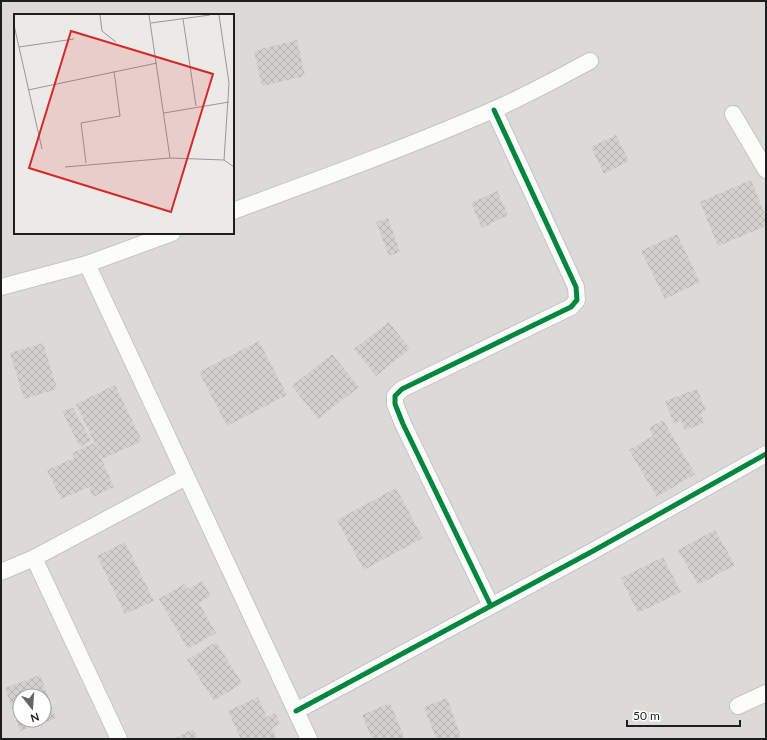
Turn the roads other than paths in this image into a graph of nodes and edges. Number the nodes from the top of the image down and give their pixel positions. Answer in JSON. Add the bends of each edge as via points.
{"nodes":[{"id":1,"x":590,"y":62,"type":"dead end"},
{"id":2,"x":494,"y":110,"type":"junction"},
{"id":3,"x":733,"y":114,"type":"dead end"},
{"id":4,"x":766,"y":170,"type":"edge"},
{"id":5,"x":234,"y":211,"type":"edge"},
{"id":6,"x":169,"y":234,"type":"edge"},
{"id":7,"x":88,"y":264,"type":"junction"},
{"id":8,"x":1,"y":287,"type":"edge"},
{"id":9,"x":766,"y":454,"type":"edge"},
{"id":10,"x":186,"y":477,"type":"junction"},
{"id":11,"x":34,"y":558,"type":"junction"},
{"id":12,"x":1,"y":572,"type":"edge"},
{"id":13,"x":491,"y":606,"type":"junction"},
{"id":14,"x":766,"y":693,"type":"edge"},
{"id":15,"x":738,"y":706,"type":"dead end"},
{"id":16,"x":296,"y":711,"type":"junction"},
{"id":17,"x":119,"y":739,"type":"edge"},
{"id":18,"x":309,"y":739,"type":"edge"}],
"edges":[{"from":1,"to":2,"type":"street"},
{"from":2,"to":5,"type":"street","via":[[376,159]]},
{"from":2,"to":13,"type":"street","via":[[576,287],[577,300],[571,307],[402,389],[395,396],[395,404],[403,424]]},
{"from":3,"to":4,"type":"street"},
{"from":6,"to":7,"type":"street"},
{"from":7,"to":8,"type":"street"},
{"from":7,"to":10,"type":"street"},
{"from":9,"to":13,"type":"street"},
{"from":10,"to":11,"type":"street"},
{"from":10,"to":16,"type":"street"},
{"from":11,"to":12,"type":"street"},
{"from":11,"to":17,"type":"street"},
{"from":13,"to":16,"type":"street"},
{"from":14,"to":15,"type":"street"},
{"from":16,"to":18,"type":"street"}]}
